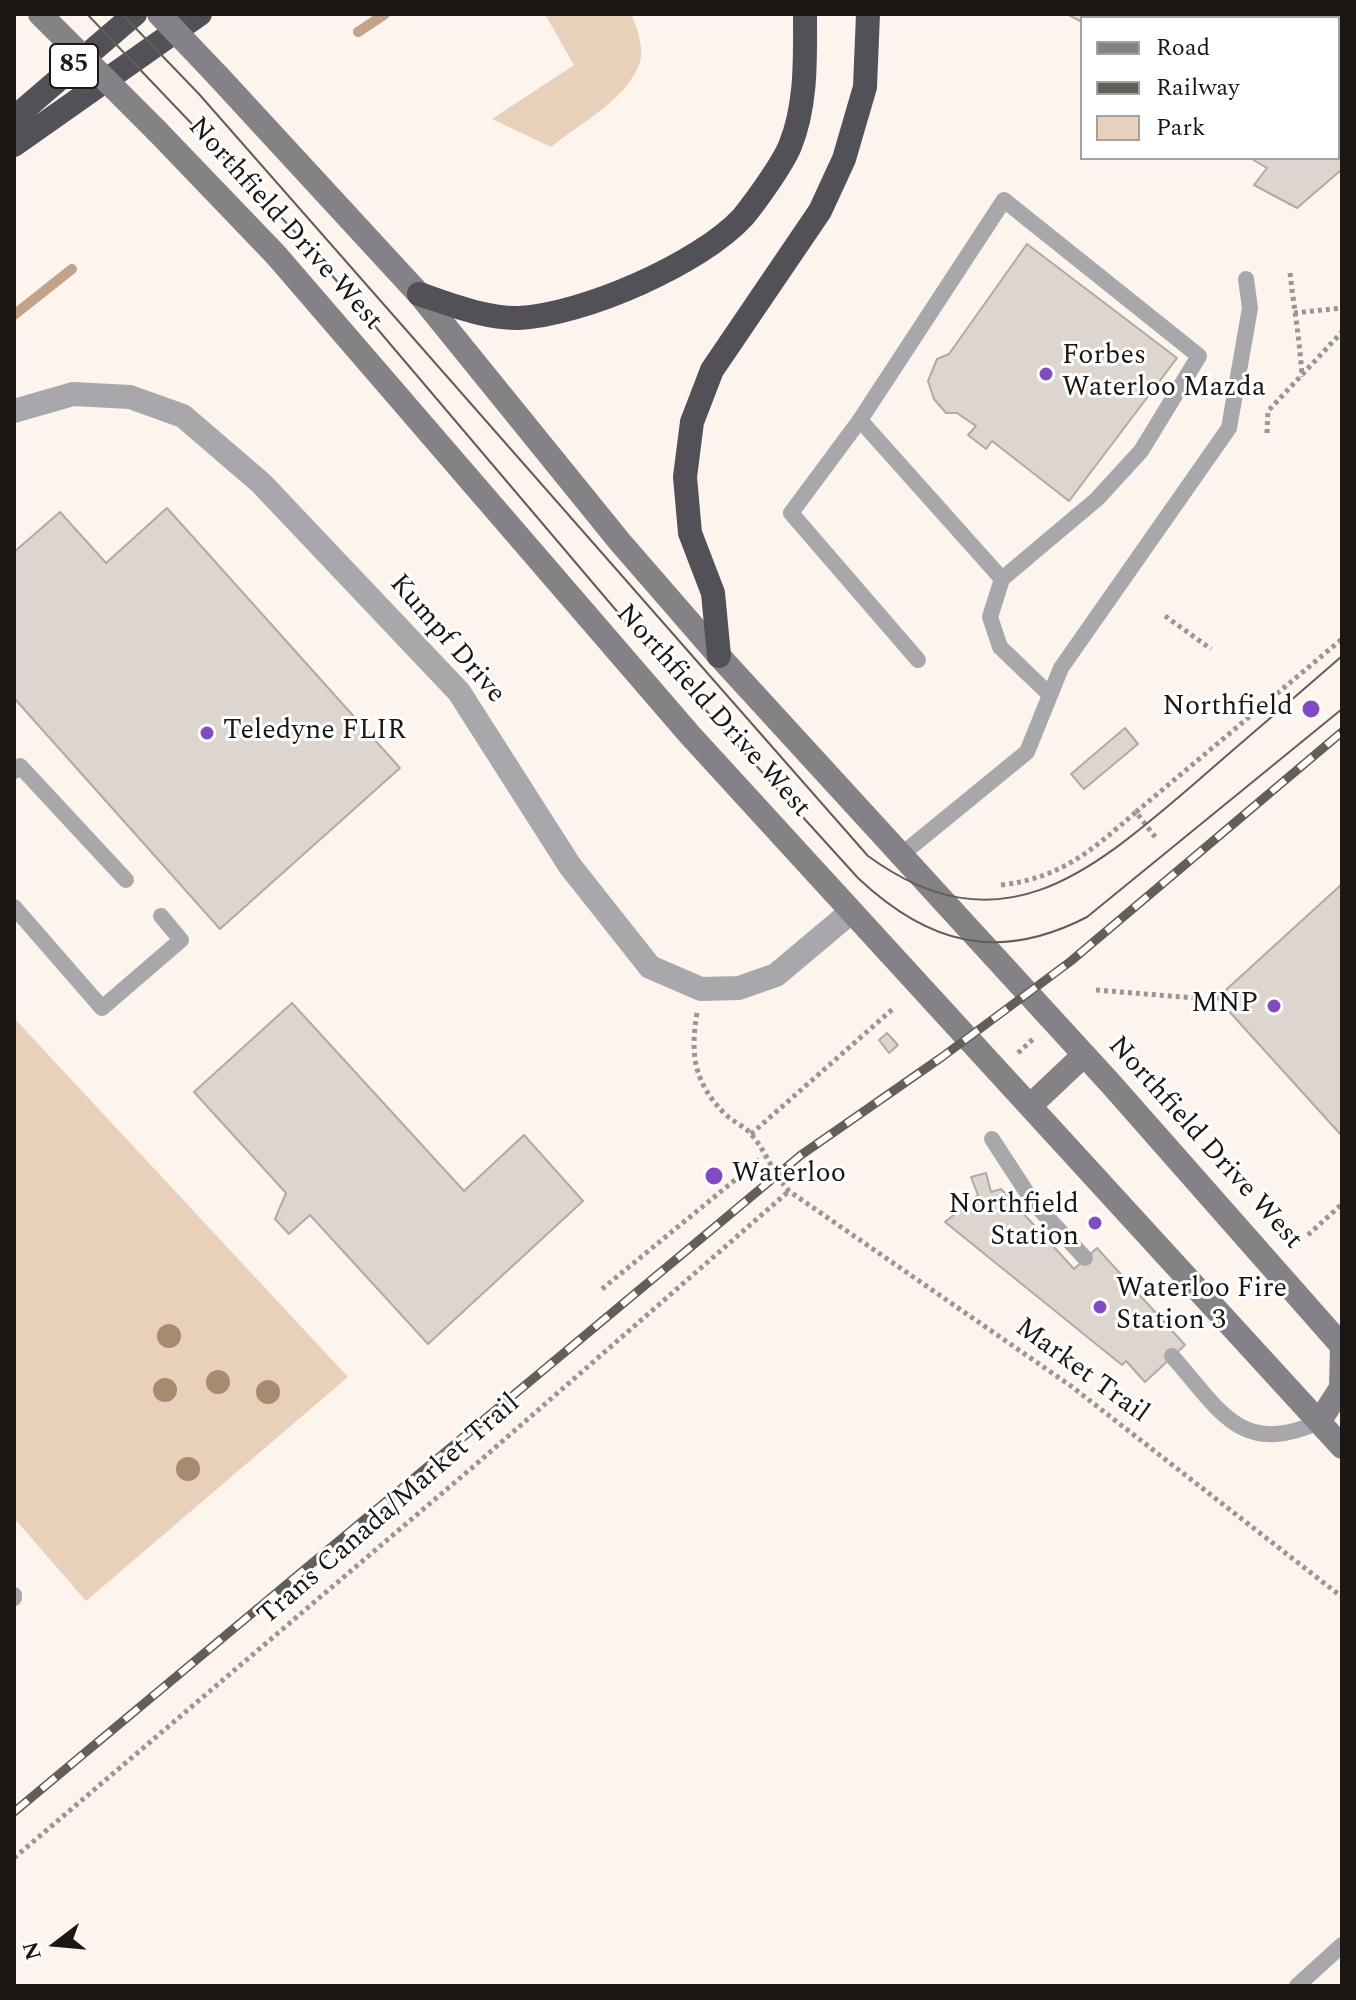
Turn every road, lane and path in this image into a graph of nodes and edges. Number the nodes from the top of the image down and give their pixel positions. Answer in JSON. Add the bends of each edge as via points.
{"nodes":[{"id":1,"x":40,"y":14,"type":"edge"},
{"id":2,"x":135,"y":14,"type":"edge"},
{"id":3,"x":159,"y":14,"type":"edge"},
{"id":4,"x":200,"y":14,"type":"edge"},
{"id":5,"x":805,"y":14,"type":"edge"},
{"id":6,"x":868,"y":14,"type":"edge"},
{"id":7,"x":14,"y":118,"type":"edge"},
{"id":8,"x":14,"y":145,"type":"edge"},
{"id":9,"x":1290,"y":273,"type":"dead end"},
{"id":10,"x":1246,"y":279,"type":"dead end"},
{"id":11,"x":419,"y":294,"type":"junction"},
{"id":12,"x":1342,"y":308,"type":"edge"},
{"id":13,"x":1294,"y":313,"type":"junction"},
{"id":14,"x":1342,"y":332,"type":"edge"},
{"id":15,"x":1302,"y":378,"type":"junction"},
{"id":16,"x":14,"y":411,"type":"edge"},
{"id":17,"x":860,"y":420,"type":"junction"},
{"id":18,"x":1267,"y":433,"type":"dead end"},
{"id":19,"x":1002,"y":579,"type":"junction"},
{"id":20,"x":1165,"y":616,"type":"dead end"},
{"id":21,"x":1342,"y":639,"type":"edge"},
{"id":22,"x":1211,"y":649,"type":"dead end"},
{"id":23,"x":719,"y":656,"type":"junction"},
{"id":24,"x":918,"y":660,"type":"dead end"},
{"id":25,"x":1050,"y":695,"type":"junction"},
{"id":26,"x":14,"y":771,"type":"edge"},
{"id":27,"x":1136,"y":812,"type":"junction"},
{"id":28,"x":1156,"y":838,"type":"dead end"},
{"id":29,"x":901,"y":855,"type":"junction"},
{"id":30,"x":126,"y":880,"type":"dead end"},
{"id":31,"x":1001,"y":885,"type":"dead end"},
{"id":32,"x":14,"y":907,"type":"edge"},
{"id":33,"x":851,"y":912,"type":"junction"},
{"id":34,"x":161,"y":916,"type":"dead end"},
{"id":35,"x":701,"y":989,"type":"junction"},
{"id":36,"x":1096,"y":990,"type":"dead end"},
{"id":37,"x":1207,"y":999,"type":"dead end"},
{"id":38,"x":895,"y":1007,"type":"dead end"},
{"id":39,"x":1038,"y":1035,"type":"dead end"},
{"id":40,"x":1084,"y":1055,"type":"junction"},
{"id":41,"x":1011,"y":1059,"type":"dead end"},
{"id":42,"x":1030,"y":1106,"type":"junction"},
{"id":43,"x":751,"y":1134,"type":"junction"},
{"id":44,"x":992,"y":1139,"type":"dead end"},
{"id":45,"x":763,"y":1157,"type":"junction"},
{"id":46,"x":789,"y":1191,"type":"junction"},
{"id":47,"x":1342,"y":1204,"type":"edge"},
{"id":48,"x":1308,"y":1235,"type":"dead end"},
{"id":49,"x":1085,"y":1258,"type":"dead end"},
{"id":50,"x":602,"y":1289,"type":"dead end"},
{"id":51,"x":1342,"y":1347,"type":"edge"},
{"id":52,"x":1172,"y":1356,"type":"dead end"},
{"id":53,"x":1319,"y":1422,"type":"junction"},
{"id":54,"x":1342,"y":1447,"type":"edge"},
{"id":55,"x":1342,"y":1597,"type":"edge"},
{"id":56,"x":14,"y":1858,"type":"edge"},
{"id":57,"x":1342,"y":1945,"type":"edge"},
{"id":58,"x":1297,"y":1986,"type":"edge"}],
"edges":[{"from":1,"to":33,"type":"main road","name":"Northfield Drive West","bridge":true,"via":[[276,255],[690,735]]},
{"from":2,"to":7,"type":"highway","number":"85"},
{"from":3,"to":11,"type":"main road","name":"Northfield Drive West","bridge":true},
{"from":4,"to":8,"type":"highway"},
{"from":5,"to":11,"type":"highway","via":[[805,85],[789,147],[742,218],[681,263],[603,298],[528,317],[472,311]]},
{"from":6,"to":23,"type":"highway","via":[[865,87],[844,159],[820,211],[712,370],[692,422],[685,477],[690,533],[713,593]]},
{"from":9,"to":13,"type":"path"},
{"from":10,"to":25,"type":"lane","via":[[1250,308],[1229,428],[1061,668]]},
{"from":11,"to":23,"type":"main road","name":"Northfield Drive West"},
{"from":12,"to":13,"type":"path"},
{"from":13,"to":15,"type":"path","via":[[1300,328]]},
{"from":14,"to":15,"type":"path"},
{"from":15,"to":18,"type":"path","via":[[1268,411]]},
{"from":16,"to":35,"type":"street","name":"Kumpf Drive","via":[[73,394],[130,397],[183,416],[261,483],[459,692],[570,866],[650,967]]},
{"from":17,"to":19,"type":"lane"},
{"from":17,"to":19,"type":"lane","via":[[1004,200],[1199,356],[1141,451],[1097,499]]},
{"from":17,"to":24,"type":"lane","via":[[791,513]]},
{"from":19,"to":25,"type":"lane","via":[[990,617],[1000,647]]},
{"from":20,"to":22,"type":"path"},
{"from":21,"to":27,"type":"path"},
{"from":23,"to":29,"type":"main road","name":"Northfield Drive West"},
{"from":25,"to":29,"type":"lane","via":[[1027,752]]},
{"from":26,"to":30,"type":"lane","via":[[20,766]]},
{"from":27,"to":28,"type":"path"},
{"from":27,"to":31,"type":"path","via":[[1059,872]]},
{"from":29,"to":40,"type":"main road","name":"Northfield Drive West"},
{"from":32,"to":34,"type":"lane","via":[[102,1008],[181,940]]},
{"from":33,"to":35,"type":"street","name":"Kumpf Drive","via":[[776,975],[739,988]]},
{"from":33,"to":42,"type":"main road","name":"Northfield Drive West"},
{"from":35,"to":43,"type":"path","via":[[691,1049],[700,1079],[726,1114]]},
{"from":36,"to":37,"type":"path"},
{"from":38,"to":43,"type":"path"},
{"from":39,"to":41,"type":"path"},
{"from":40,"to":42,"type":"main road"},
{"from":40,"to":51,"type":"main road","name":"Northfield Drive West"},
{"from":42,"to":53,"type":"main road","name":"Northfield Drive West"},
{"from":43,"to":45,"type":"path","name":"Market Trail"},
{"from":44,"to":49,"type":"lane","via":[[1033,1202]]},
{"from":45,"to":46,"type":"path","name":"Market Trail"},
{"from":45,"to":50,"type":"path"},
{"from":46,"to":55,"type":"path","name":"Market Trail","via":[[1071,1386]]},
{"from":46,"to":56,"type":"path","name":"Trans Canada/Market Trail"},
{"from":47,"to":48,"type":"path"},
{"from":51,"to":53,"type":"main road","via":[[1341,1388]]},
{"from":52,"to":53,"type":"lane","via":[[1226,1416],[1253,1434],[1288,1436]]},
{"from":53,"to":54,"type":"main road","name":"Northfield Drive West"},
{"from":57,"to":58,"type":"lane"}]}
